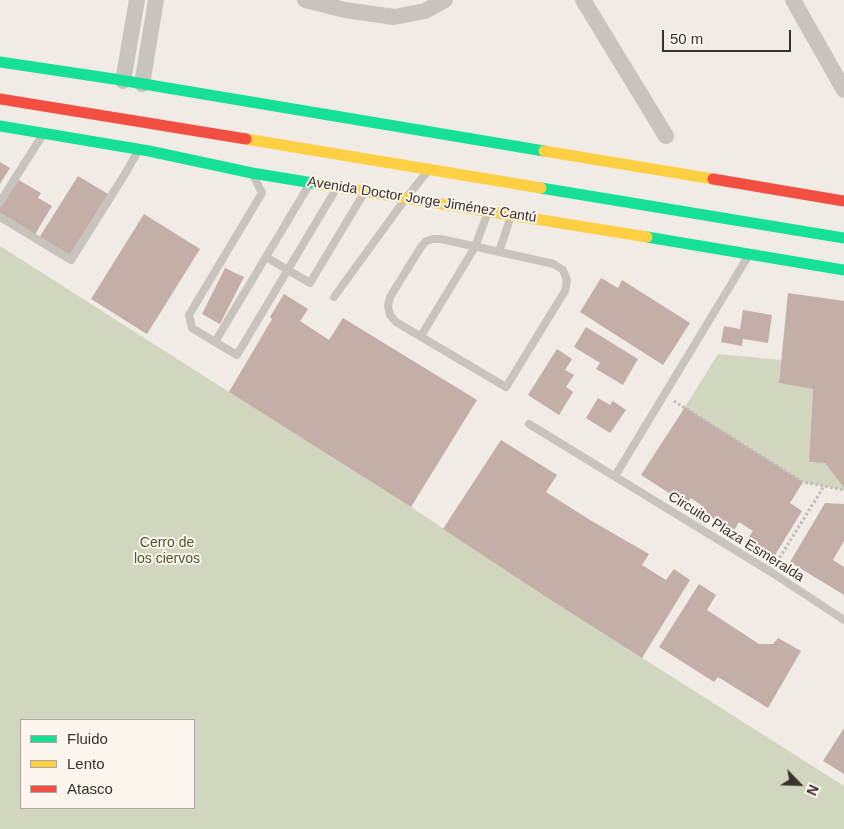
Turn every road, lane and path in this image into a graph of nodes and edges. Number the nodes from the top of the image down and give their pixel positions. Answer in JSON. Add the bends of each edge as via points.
{"nodes":[{"id":1,"x":128,"y":0,"type":"edge"},
{"id":2,"x":137,"y":0,"type":"edge"},
{"id":3,"x":147,"y":0,"type":"edge"},
{"id":4,"x":156,"y":0,"type":"edge"},
{"id":5,"x":305,"y":0,"type":"edge"},
{"id":6,"x":445,"y":0,"type":"edge"},
{"id":7,"x":583,"y":0,"type":"edge"},
{"id":8,"x":793,"y":0,"type":"edge"},
{"id":9,"x":0,"y":62,"type":"edge"},
{"id":10,"x":128,"y":82,"type":"junction"},
{"id":11,"x":844,"y":90,"type":"edge"},
{"id":12,"x":0,"y":99,"type":"edge"},
{"id":13,"x":0,"y":126,"type":"edge"},
{"id":14,"x":45,"y":132,"type":"junction"},
{"id":15,"x":666,"y":136,"type":"dead end"},
{"id":16,"x":139,"y":149,"type":"junction"},
{"id":17,"x":430,"y":169,"type":"junction"},
{"id":18,"x":252,"y":173,"type":"junction"},
{"id":19,"x":311,"y":182,"type":"junction"},
{"id":20,"x":338,"y":186,"type":"junction"},
{"id":21,"x":365,"y":191,"type":"junction"},
{"id":22,"x":406,"y":198,"type":"junction"},
{"id":23,"x":844,"y":201,"type":"edge"},
{"id":24,"x":0,"y":202,"type":"edge"},
{"id":25,"x":488,"y":211,"type":"junction"},
{"id":26,"x":512,"y":215,"type":"junction"},
{"id":27,"x":0,"y":217,"type":"edge"},
{"id":28,"x":844,"y":238,"type":"edge"},
{"id":29,"x":475,"y":247,"type":"junction"},
{"id":30,"x":499,"y":252,"type":"junction"},
{"id":31,"x":749,"y":255,"type":"junction"},
{"id":32,"x":266,"y":257,"type":"junction"},
{"id":33,"x":288,"y":270,"type":"junction"},
{"id":34,"x":844,"y":270,"type":"edge"},
{"id":35,"x":334,"y":297,"type":"dead end"},
{"id":36,"x":420,"y":336,"type":"junction"},
{"id":37,"x":216,"y":342,"type":"junction"},
{"id":38,"x":664,"y":394,"type":"junction"},
{"id":39,"x":529,"y":424,"type":"dead end"},
{"id":40,"x":614,"y":476,"type":"junction"},
{"id":41,"x":824,"y":486,"type":"junction"},
{"id":42,"x":844,"y":490,"type":"edge"},
{"id":43,"x":771,"y":572,"type":"junction"},
{"id":44,"x":844,"y":620,"type":"edge"}],
"edges":[{"from":1,"to":10,"type":"street"},
{"from":2,"to":10,"type":"street"},
{"from":3,"to":10,"type":"street"},
{"from":4,"to":10,"type":"street"},
{"from":5,"to":6,"type":"street","via":[[394,17],[425,11]]},
{"from":7,"to":15,"type":"street"},
{"from":8,"to":11,"type":"street"},
{"from":9,"to":10,"type":"main road"},
{"from":10,"to":23,"type":"main road"},
{"from":12,"to":17,"type":"main road"},
{"from":13,"to":14,"type":"main road","name":"Avenida Doctor Jorge Jiménez Cantú"},
{"from":14,"to":16,"type":"main road","name":"Avenida Doctor Jorge Jiménez Cantú"},
{"from":14,"to":24,"type":"lane"},
{"from":16,"to":18,"type":"main road","name":"Avenida Doctor Jorge Jiménez Cantú"},
{"from":16,"to":27,"type":"lane","via":[[70,260]]},
{"from":17,"to":22,"type":"lane"},
{"from":17,"to":28,"type":"main road"},
{"from":18,"to":19,"type":"main road","name":"Avenida Doctor Jorge Jiménez Cantú"},
{"from":18,"to":37,"type":"lane","via":[[262,193],[189,315],[192,328]]},
{"from":19,"to":20,"type":"main road","name":"Avenida Doctor Jorge Jiménez Cantú"},
{"from":19,"to":32,"type":"lane"},
{"from":20,"to":21,"type":"main road","name":"Avenida Doctor Jorge Jiménez Cantú"},
{"from":20,"to":33,"type":"lane"},
{"from":21,"to":22,"type":"main road","name":"Avenida Doctor Jorge Jiménez Cantú"},
{"from":21,"to":33,"type":"lane","via":[[310,283]]},
{"from":22,"to":25,"type":"main road","name":"Avenida Doctor Jorge Jiménez Cantú"},
{"from":22,"to":35,"type":"lane"},
{"from":25,"to":26,"type":"main road","name":"Avenida Doctor Jorge Jiménez Cantú"},
{"from":25,"to":29,"type":"lane"},
{"from":26,"to":30,"type":"lane"},
{"from":26,"to":31,"type":"main road","name":"Avenida Doctor Jorge Jiménez Cantú"},
{"from":29,"to":30,"type":"lane"},
{"from":29,"to":36,"type":"lane"},
{"from":29,"to":36,"type":"lane","via":[[441,239],[426,242],[390,297],[390,315]]},
{"from":30,"to":36,"type":"lane","via":[[554,264],[563,270],[567,280],[565,291],[506,387]]},
{"from":31,"to":34,"type":"main road","name":"Avenida Doctor Jorge Jiménez Cantú"},
{"from":31,"to":38,"type":"lane"},
{"from":32,"to":33,"type":"lane"},
{"from":32,"to":37,"type":"lane"},
{"from":33,"to":37,"type":"lane","via":[[237,355]]},
{"from":38,"to":40,"type":"lane"},
{"from":38,"to":41,"type":"path","via":[[803,482]]},
{"from":39,"to":40,"type":"lane","name":"Circuito Plaza Esmeralda"},
{"from":40,"to":43,"type":"lane","name":"Circuito Plaza Esmeralda"},
{"from":41,"to":42,"type":"path"},
{"from":41,"to":43,"type":"path"},
{"from":43,"to":44,"type":"lane","name":"Circuito Plaza Esmeralda"}]}
